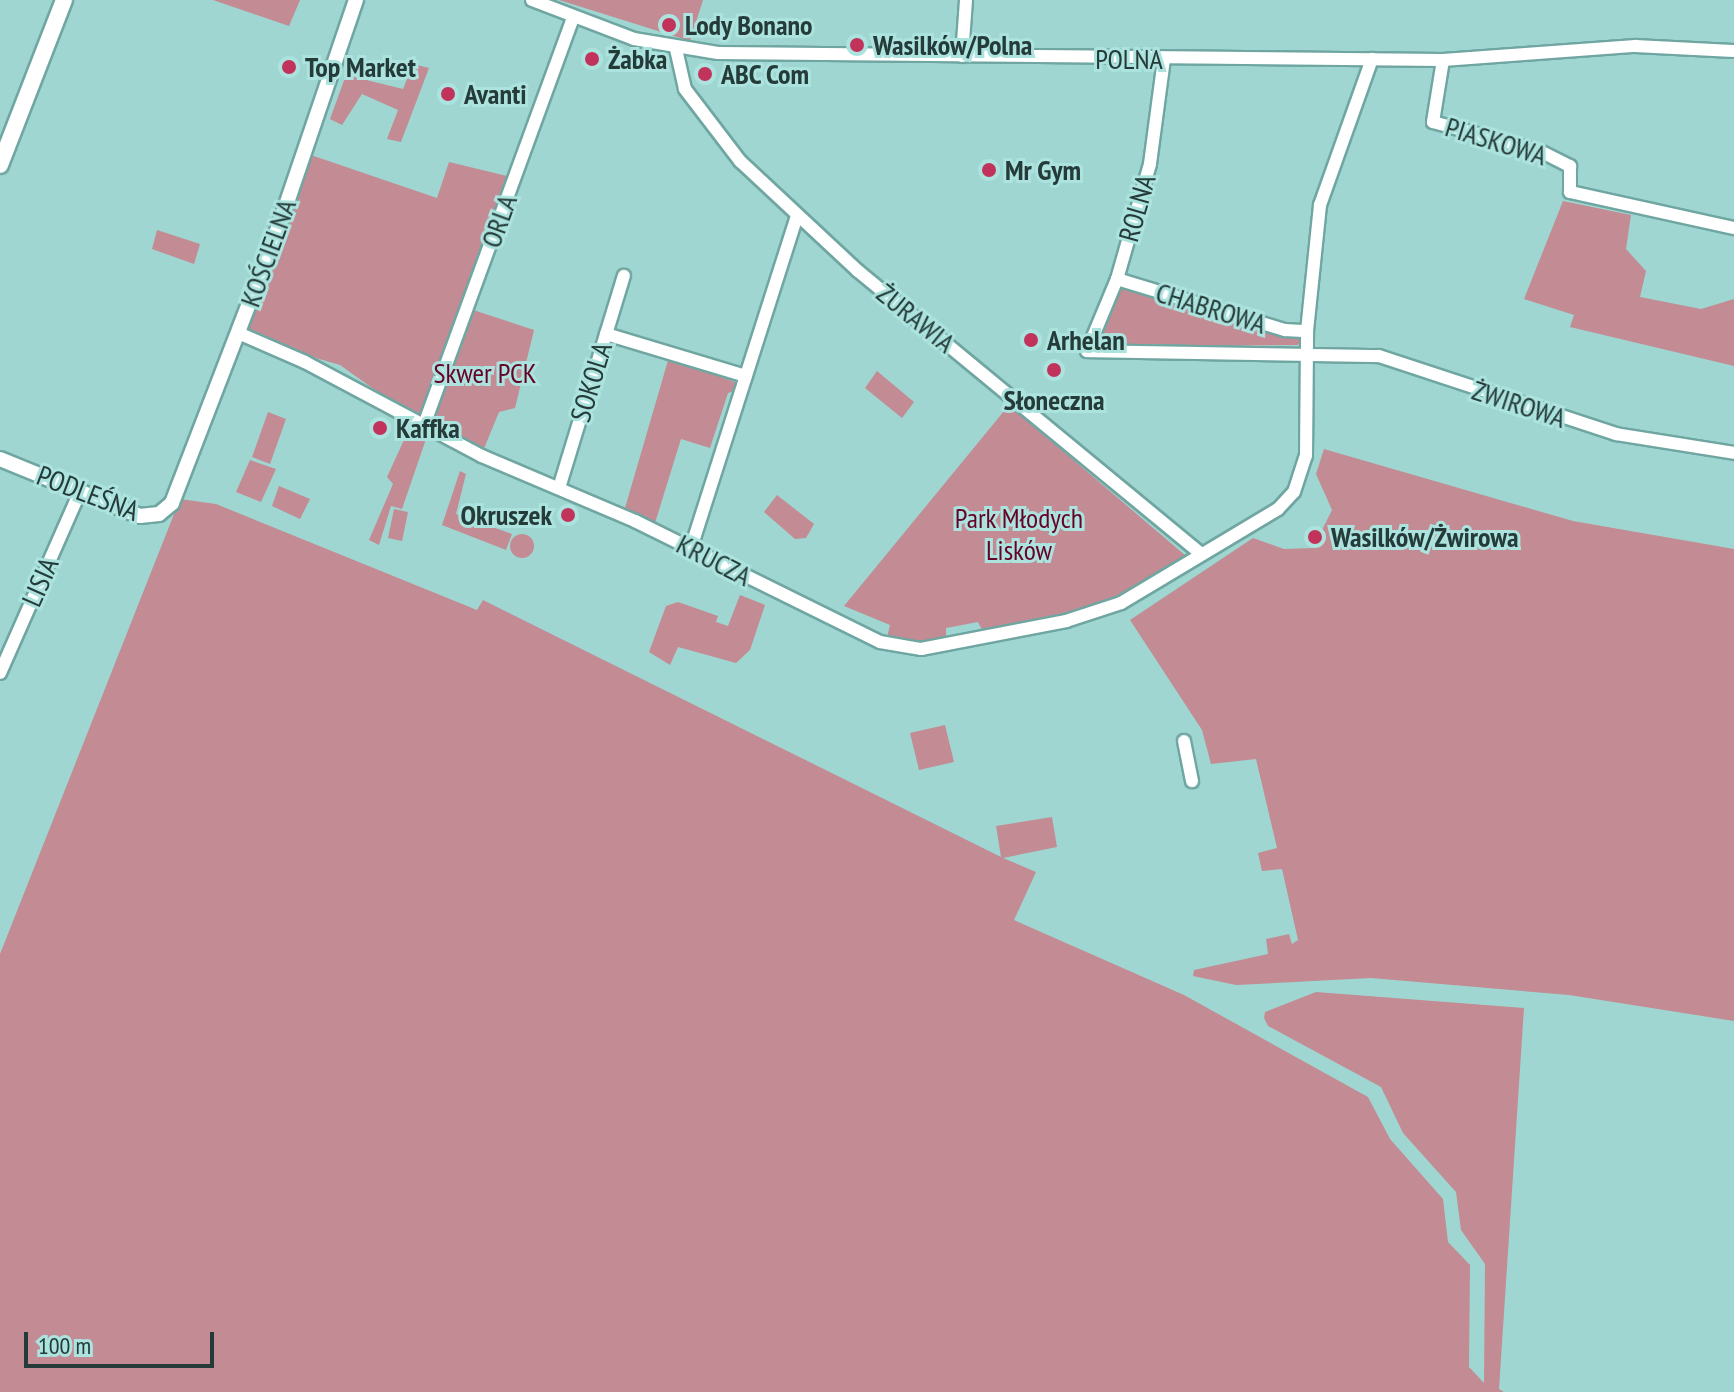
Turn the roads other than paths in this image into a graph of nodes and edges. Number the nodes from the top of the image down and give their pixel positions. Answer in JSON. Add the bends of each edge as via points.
{"nodes":[{"id":1,"x":64,"y":0,"type":"edge"},
{"id":2,"x":356,"y":0,"type":"edge"},
{"id":3,"x":532,"y":0,"type":"edge"},
{"id":4,"x":966,"y":0,"type":"edge"},
{"id":5,"x":573,"y":17,"type":"junction"},
{"id":6,"x":676,"y":49,"type":"junction"},
{"id":7,"x":1734,"y":51,"type":"edge"},
{"id":8,"x":962,"y":56,"type":"junction"},
{"id":9,"x":1164,"y":59,"type":"junction"},
{"id":10,"x":1372,"y":59,"type":"junction"},
{"id":11,"x":1443,"y":60,"type":"junction"},
{"id":12,"x":0,"y":165,"type":"edge"},
{"id":13,"x":797,"y":216,"type":"junction"},
{"id":14,"x":1734,"y":228,"type":"edge"},
{"id":15,"x":624,"y":276,"type":"dead end"},
{"id":16,"x":1117,"y":279,"type":"junction"},
{"id":17,"x":1307,"y":331,"type":"junction"},
{"id":18,"x":238,"y":333,"type":"junction"},
{"id":19,"x":606,"y":334,"type":"junction"},
{"id":20,"x":1087,"y":351,"type":"joint"},
{"id":21,"x":1307,"y":352,"type":"junction"},
{"id":22,"x":746,"y":376,"type":"junction"},
{"id":23,"x":424,"y":425,"type":"junction"},
{"id":24,"x":1734,"y":453,"type":"edge"},
{"id":25,"x":0,"y":459,"type":"edge"},
{"id":26,"x":559,"y":488,"type":"junction"},
{"id":27,"x":80,"y":492,"type":"junction"},
{"id":28,"x":172,"y":503,"type":"joint"},
{"id":29,"x":691,"y":548,"type":"junction"},
{"id":30,"x":1201,"y":554,"type":"junction"},
{"id":31,"x":0,"y":673,"type":"edge"},
{"id":32,"x":1184,"y":741,"type":"dead end"},
{"id":33,"x":1192,"y":781,"type":"dead end"}],
"edges":[{"from":1,"to":12,"type":"main road"},
{"from":2,"to":18,"type":"street","name":"KOŚCIELNA"},
{"from":3,"to":5,"type":"street","name":"POLNA"},
{"from":4,"to":8,"type":"street"},
{"from":5,"to":6,"type":"street","name":"POLNA"},
{"from":5,"to":23,"type":"street","name":"ORLA"},
{"from":6,"to":8,"type":"street","name":"POLNA"},
{"from":6,"to":13,"type":"street","name":"ŻURAWIA","via":[[679,78],[707,122]]},
{"from":7,"to":11,"type":"street","name":"POLNA","via":[[1635,46]]},
{"from":8,"to":9,"type":"street","name":"POLNA"},
{"from":9,"to":10,"type":"street","name":"POLNA"},
{"from":9,"to":16,"type":"street","name":"ROLNA","via":[[1150,164]]},
{"from":10,"to":11,"type":"street","name":"POLNA"},
{"from":10,"to":17,"type":"street","via":[[1320,205]]},
{"from":11,"to":14,"type":"street","name":"PIASKOWA","via":[[1433,122],[1540,151],[1570,166],[1570,192]]},
{"from":13,"to":22,"type":"street"},
{"from":13,"to":30,"type":"street","name":"ŻURAWIA"},
{"from":15,"to":19,"type":"street","name":"SOKOLA"},
{"from":16,"to":17,"type":"street","name":"CHABROWA","via":[[1285,330]]},
{"from":16,"to":20,"type":"street","name":"ROLNA"},
{"from":17,"to":21,"type":"street"},
{"from":18,"to":23,"type":"street","name":"KRUCZA"},
{"from":18,"to":28,"type":"street","name":"KOŚCIELNA"},
{"from":19,"to":22,"type":"street"},
{"from":19,"to":26,"type":"street","name":"SOKOLA"},
{"from":20,"to":21,"type":"street","name":"ŻWIROWA"},
{"from":21,"to":24,"type":"street","name":"ŻWIROWA","via":[[1379,356],[1616,434]]},
{"from":21,"to":30,"type":"street","via":[[1306,456],[1294,492],[1278,509]]},
{"from":22,"to":29,"type":"street"},
{"from":23,"to":26,"type":"street","name":"KRUCZA"},
{"from":25,"to":27,"type":"street","name":"PODLEŚNA"},
{"from":26,"to":29,"type":"street","name":"KRUCZA"},
{"from":27,"to":28,"type":"street","name":"PODLEŚNA","via":[[140,516],[159,514]]},
{"from":27,"to":31,"type":"street","name":"LISIA"},
{"from":29,"to":30,"type":"street","name":"KRUCZA","via":[[880,642],[910,649],[1105,611]]},
{"from":32,"to":33,"type":"street"}]}
